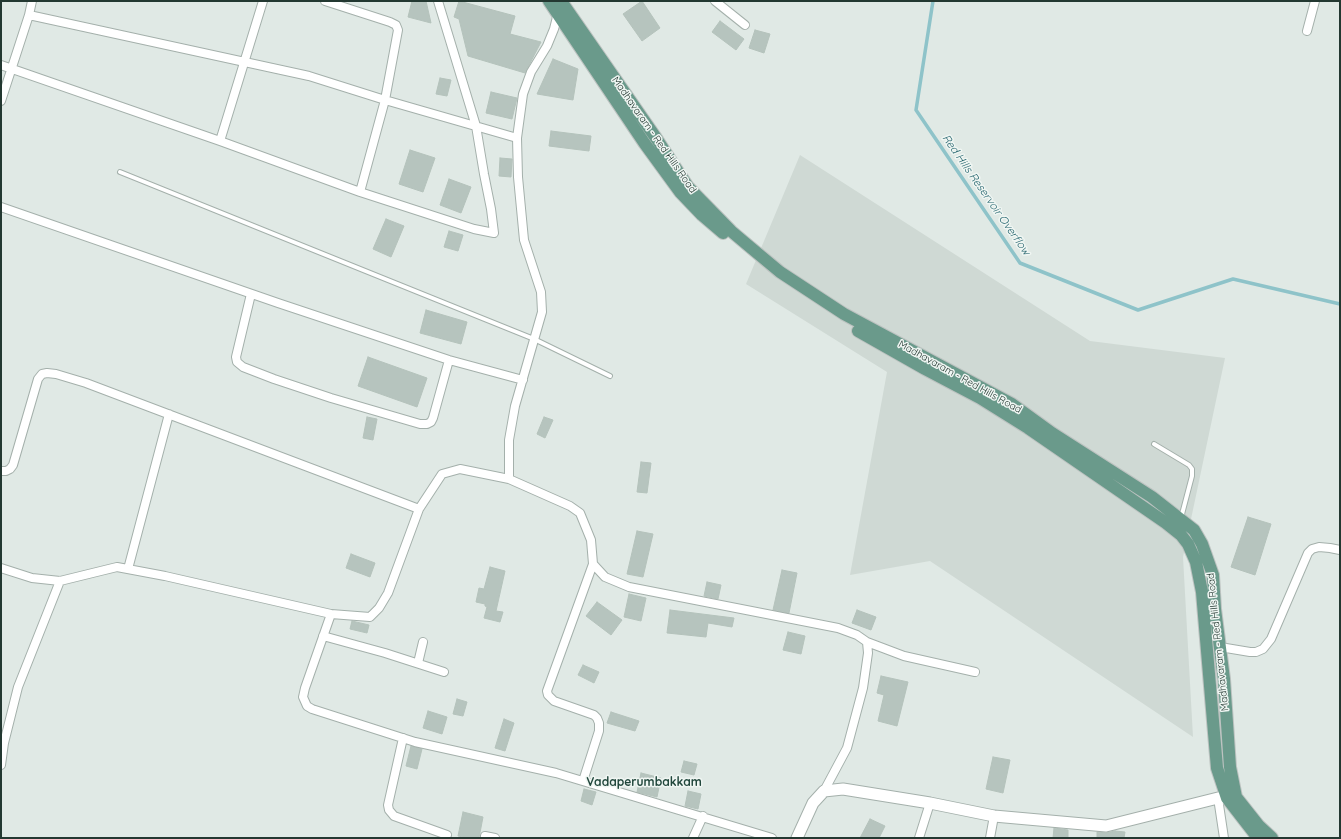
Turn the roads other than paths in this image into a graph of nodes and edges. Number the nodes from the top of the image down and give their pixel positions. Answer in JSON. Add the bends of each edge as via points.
{"nodes":[{"id":1,"x":32,"y":1,"type":"edge"},
{"id":2,"x":263,"y":1,"type":"edge"},
{"id":3,"x":324,"y":1,"type":"edge"},
{"id":4,"x":438,"y":1,"type":"edge"},
{"id":5,"x":549,"y":1,"type":"edge"},
{"id":6,"x":714,"y":1,"type":"edge"},
{"id":7,"x":1315,"y":1,"type":"edge"},
{"id":8,"x":562,"y":5,"type":"edge"},
{"id":9,"x":29,"y":15,"type":"junction"},
{"id":10,"x":745,"y":25,"type":"dead end"},
{"id":11,"x":1307,"y":31,"type":"dead end"},
{"id":12,"x":244,"y":62,"type":"junction"},
{"id":13,"x":1,"y":65,"type":"edge"},
{"id":14,"x":12,"y":69,"type":"junction"},
{"id":15,"x":385,"y":100,"type":"junction"},
{"id":16,"x":1,"y":101,"type":"edge"},
{"id":17,"x":476,"y":126,"type":"junction"},
{"id":18,"x":517,"y":138,"type":"junction"},
{"id":19,"x":220,"y":141,"type":"junction"},
{"id":20,"x":120,"y":172,"type":"dead end"},
{"id":21,"x":360,"y":192,"type":"junction"},
{"id":22,"x":1,"y":207,"type":"edge"},
{"id":23,"x":251,"y":294,"type":"junction"},
{"id":24,"x":534,"y":339,"type":"junction"},
{"id":25,"x":449,"y":360,"type":"junction"},
{"id":26,"x":610,"y":376,"type":"dead end"},
{"id":27,"x":523,"y":380,"type":"junction"},
{"id":28,"x":169,"y":414,"type":"junction"},
{"id":29,"x":1154,"y":444,"type":"dead end"},
{"id":30,"x":1,"y":471,"type":"edge"},
{"id":31,"x":509,"y":479,"type":"junction"},
{"id":32,"x":419,"y":509,"type":"junction"},
{"id":33,"x":1181,"y":520,"type":"junction"},
{"id":34,"x":1340,"y":550,"type":"edge"},
{"id":35,"x":592,"y":564,"type":"junction"},
{"id":36,"x":1,"y":569,"type":"edge"},
{"id":37,"x":128,"y":569,"type":"junction"},
{"id":38,"x":60,"y":581,"type":"junction"},
{"id":39,"x":331,"y":614,"type":"junction"},
{"id":40,"x":323,"y":636,"type":"junction"},
{"id":41,"x":422,"y":642,"type":"dead end"},
{"id":42,"x":867,"y":642,"type":"junction"},
{"id":43,"x":1220,"y":648,"type":"junction"},
{"id":44,"x":418,"y":663,"type":"junction"},
{"id":45,"x":444,"y":672,"type":"dead end"},
{"id":46,"x":975,"y":672,"type":"dead end"},
{"id":47,"x":403,"y":738,"type":"junction"},
{"id":48,"x":2,"y":742,"type":"edge"},
{"id":49,"x":1,"y":765,"type":"edge"},
{"id":50,"x":583,"y":781,"type":"junction"},
{"id":51,"x":824,"y":791,"type":"junction"},
{"id":52,"x":1227,"y":798,"type":"junction"},
{"id":53,"x":930,"y":803,"type":"junction"},
{"id":54,"x":703,"y":816,"type":"junction"},
{"id":55,"x":994,"y":816,"type":"junction"},
{"id":56,"x":447,"y":835,"type":"dead end"},
{"id":57,"x":485,"y":836,"type":"dead end"},
{"id":58,"x":495,"y":838,"type":"edge"},
{"id":59,"x":693,"y":838,"type":"edge"},
{"id":60,"x":772,"y":838,"type":"edge"},
{"id":61,"x":797,"y":838,"type":"edge"},
{"id":62,"x":919,"y":838,"type":"edge"},
{"id":63,"x":990,"y":838,"type":"edge"},
{"id":64,"x":1224,"y":838,"type":"edge"},
{"id":65,"x":1258,"y":838,"type":"edge"},
{"id":66,"x":1272,"y":838,"type":"edge"}],
"edges":[{"from":1,"to":9,"type":"street"},
{"from":2,"to":12,"type":"street"},
{"from":3,"to":15,"type":"street","via":[[396,25],[398,37]]},
{"from":4,"to":17,"type":"street"},
{"from":5,"to":8,"type":"main road","name":"Madhavaram - Red Hills Road"},
{"from":6,"to":10,"type":"street"},
{"from":7,"to":11,"type":"street"},
{"from":8,"to":18,"type":"street","via":[[547,46],[531,72],[523,94]]},
{"from":8,"to":33,"type":"main road","name":"Madhavaram - Red Hills Road","via":[[688,187],[750,247],[786,276],[844,314],[1012,404],[1152,497]]},
{"from":8,"to":52,"type":"main road","name":"Madhavaram - Red Hills Road","via":[[645,144],[680,192],[761,265],[834,317],[980,398],[1028,428],[1181,535],[1196,562],[1202,592],[1217,768]]},
{"from":9,"to":12,"type":"street"},
{"from":9,"to":14,"type":"street"},
{"from":12,"to":15,"type":"street","via":[[309,76]]},
{"from":12,"to":19,"type":"street"},
{"from":13,"to":14,"type":"street"},
{"from":14,"to":16,"type":"street"},
{"from":14,"to":19,"type":"street"},
{"from":15,"to":17,"type":"street"},
{"from":15,"to":21,"type":"street"},
{"from":17,"to":18,"type":"street"},
{"from":17,"to":21,"type":"street","via":[[494,233],[474,229]]},
{"from":18,"to":24,"type":"street","via":[[524,240],[541,292],[542,312]]},
{"from":19,"to":21,"type":"street"},
{"from":20,"to":24,"type":"lane"},
{"from":22,"to":23,"type":"street"},
{"from":23,"to":25,"type":"street"},
{"from":23,"to":25,"type":"street","via":[[236,362],[274,379],[338,400],[427,424],[433,418]]},
{"from":24,"to":26,"type":"lane"},
{"from":24,"to":27,"type":"street"},
{"from":25,"to":27,"type":"street"},
{"from":27,"to":31,"type":"street","via":[[509,440]]},
{"from":28,"to":30,"type":"street","via":[[86,383],[56,374],[42,374],[38,379],[13,465],[10,470]]},
{"from":28,"to":32,"type":"street"},
{"from":28,"to":37,"type":"street"},
{"from":29,"to":33,"type":"lane","via":[[1192,469]]},
{"from":31,"to":32,"type":"street","via":[[460,469],[442,474]]},
{"from":31,"to":35,"type":"street","via":[[580,513],[591,540]]},
{"from":32,"to":39,"type":"street","via":[[388,593],[379,608],[370,617]]},
{"from":33,"to":43,"type":"main road","name":"Madhavaram - Red Hills Road","via":[[1194,530],[1213,575]]},
{"from":34,"to":43,"type":"street","via":[[1319,547],[1308,552],[1271,639],[1263,649],[1250,652]]},
{"from":35,"to":42,"type":"street","via":[[605,577],[629,587],[838,628]]},
{"from":35,"to":50,"type":"street","via":[[547,691],[554,701],[597,718],[599,731]]},
{"from":36,"to":38,"type":"street","via":[[32,578]]},
{"from":37,"to":38,"type":"street","via":[[117,567]]},
{"from":37,"to":39,"type":"street"},
{"from":38,"to":48,"type":"street","via":[[18,687]]},
{"from":39,"to":40,"type":"street"},
{"from":40,"to":44,"type":"street"},
{"from":40,"to":47,"type":"street","via":[[305,688],[303,697],[307,706],[312,710]]},
{"from":41,"to":44,"type":"street"},
{"from":42,"to":46,"type":"street","via":[[904,656]]},
{"from":42,"to":51,"type":"street","via":[[863,688],[847,748]]},
{"from":43,"to":52,"type":"main road","name":"Madhavaram - Red Hills Road","via":[[1230,767]]},
{"from":44,"to":45,"type":"street"},
{"from":47,"to":50,"type":"street"},
{"from":47,"to":56,"type":"street","via":[[389,810],[394,816]]},
{"from":48,"to":49,"type":"street"},
{"from":50,"to":54,"type":"street"},
{"from":51,"to":53,"type":"street","via":[[844,788]]},
{"from":51,"to":61,"type":"street","via":[[813,803]]},
{"from":52,"to":55,"type":"street","via":[[1106,826]]},
{"from":52,"to":64,"type":"street"},
{"from":52,"to":65,"type":"main road","name":"Madhavaram - Red Hills Road"},
{"from":52,"to":66,"type":"main road","name":"Madhavaram - Red Hills Road"},
{"from":53,"to":55,"type":"street"},
{"from":53,"to":62,"type":"street"},
{"from":54,"to":59,"type":"street"},
{"from":54,"to":60,"type":"street"},
{"from":55,"to":63,"type":"street"},
{"from":57,"to":58,"type":"street"}]}
